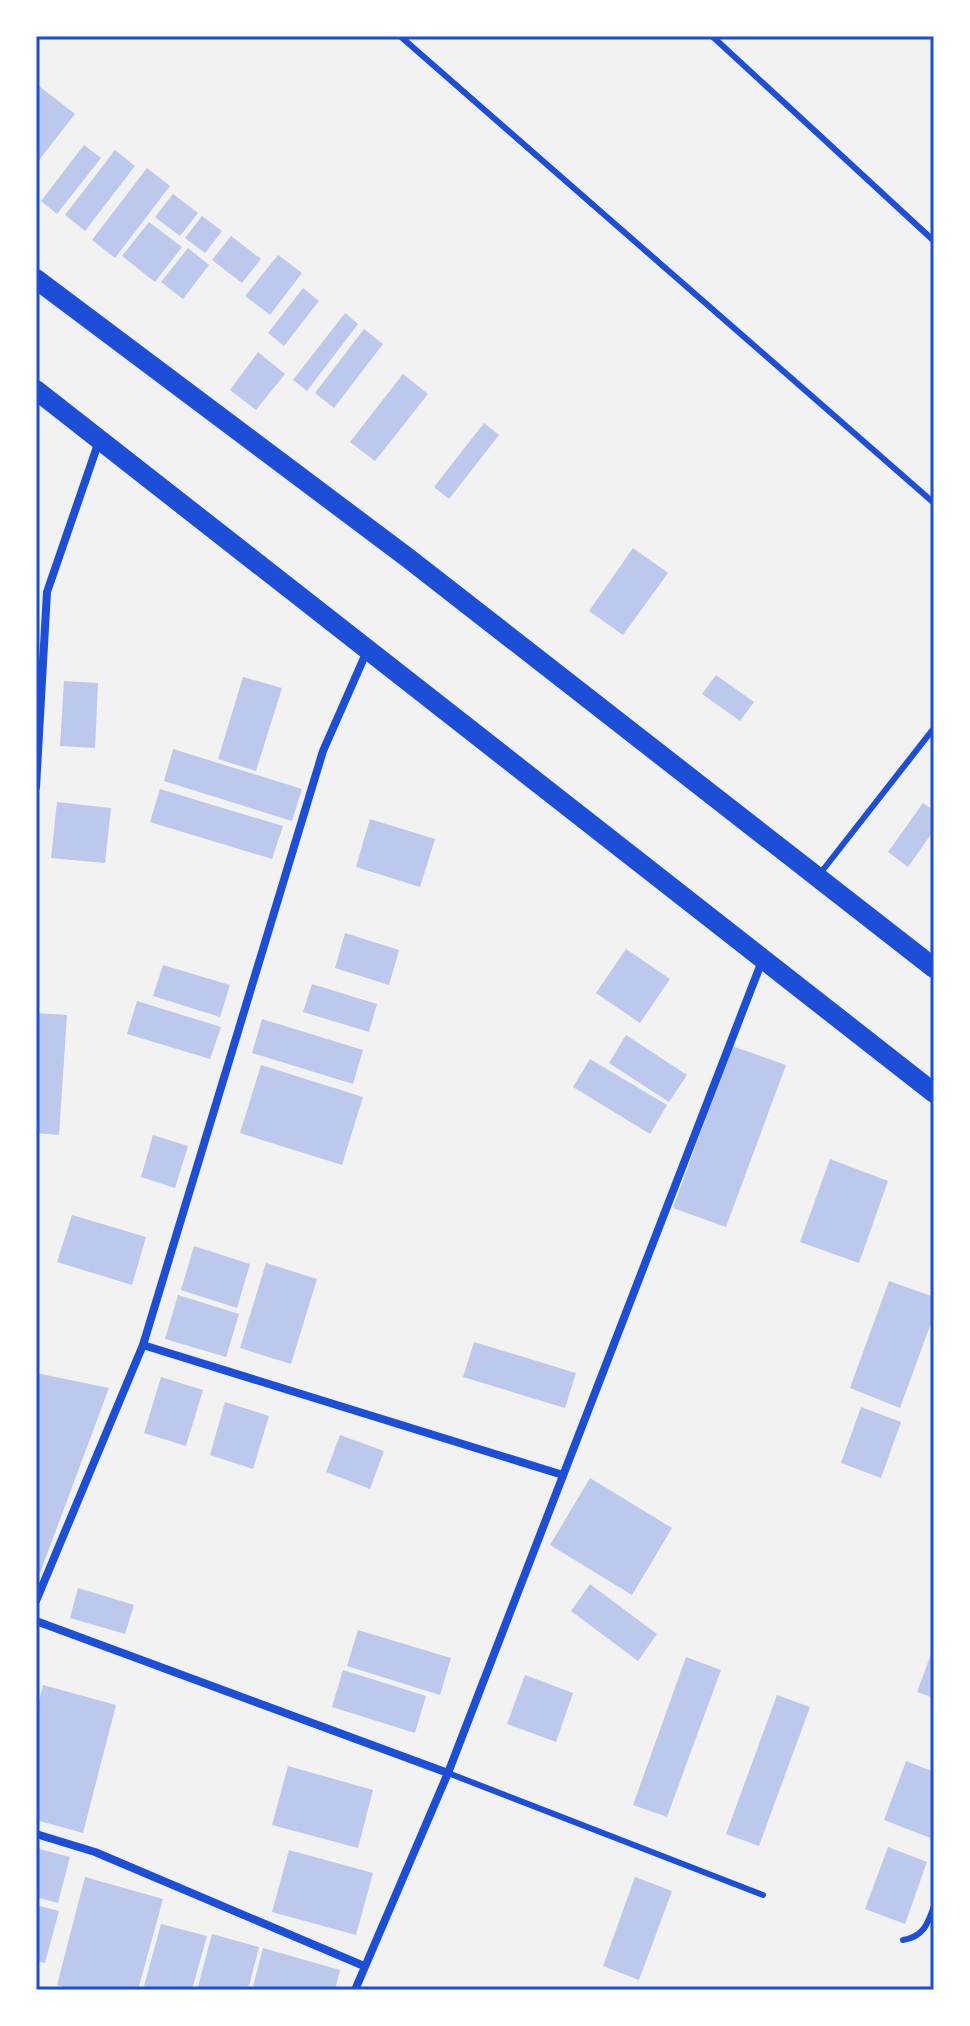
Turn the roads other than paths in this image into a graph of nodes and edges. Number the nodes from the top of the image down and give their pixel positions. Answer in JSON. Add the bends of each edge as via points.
{"nodes":[{"id":1,"x":400,"y":36,"type":"edge"},
{"id":2,"x":712,"y":36,"type":"edge"},
{"id":3,"x":934,"y":241,"type":"edge"},
{"id":4,"x":36,"y":279,"type":"edge"},
{"id":5,"x":36,"y":390,"type":"edge"},
{"id":6,"x":99,"y":440,"type":"junction"},
{"id":7,"x":934,"y":503,"type":"edge"},
{"id":8,"x":367,"y":650,"type":"junction"},
{"id":9,"x":934,"y":728,"type":"edge"},
{"id":10,"x":36,"y":787,"type":"edge"},
{"id":11,"x":817,"y":878,"type":"junction"},
{"id":12,"x":762,"y":961,"type":"junction"},
{"id":13,"x":934,"y":968,"type":"edge"},
{"id":14,"x":934,"y":1093,"type":"edge"},
{"id":15,"x":143,"y":1345,"type":"junction"},
{"id":16,"x":563,"y":1475,"type":"junction"},
{"id":17,"x":36,"y":1601,"type":"edge"},
{"id":18,"x":36,"y":1621,"type":"edge"},
{"id":19,"x":448,"y":1773,"type":"junction"},
{"id":20,"x":36,"y":1834,"type":"edge"},
{"id":21,"x":763,"y":1895,"type":"dead end"},
{"id":22,"x":934,"y":1906,"type":"edge"},
{"id":23,"x":903,"y":1940,"type":"dead end"},
{"id":24,"x":364,"y":1966,"type":"junction"},
{"id":25,"x":355,"y":1990,"type":"edge"}],
"edges":[{"from":1,"to":7,"type":"lane"},
{"from":2,"to":3,"type":"lane"},
{"from":4,"to":11,"type":"main road","via":[[396,549]]},
{"from":5,"to":6,"type":"main road"},
{"from":6,"to":8,"type":"main road"},
{"from":6,"to":10,"type":"street","via":[[47,592]]},
{"from":8,"to":12,"type":"main road"},
{"from":8,"to":15,"type":"street","via":[[323,751]]},
{"from":9,"to":11,"type":"lane"},
{"from":11,"to":13,"type":"main road"},
{"from":12,"to":14,"type":"main road"},
{"from":12,"to":16,"type":"street"},
{"from":15,"to":16,"type":"street"},
{"from":15,"to":17,"type":"street"},
{"from":16,"to":19,"type":"street"},
{"from":18,"to":19,"type":"street"},
{"from":19,"to":21,"type":"lane"},
{"from":19,"to":24,"type":"street"},
{"from":20,"to":24,"type":"street","via":[[95,1852]]},
{"from":22,"to":23,"type":"lane","via":[[927,1925],[915,1938]]},
{"from":24,"to":25,"type":"street"}]}
